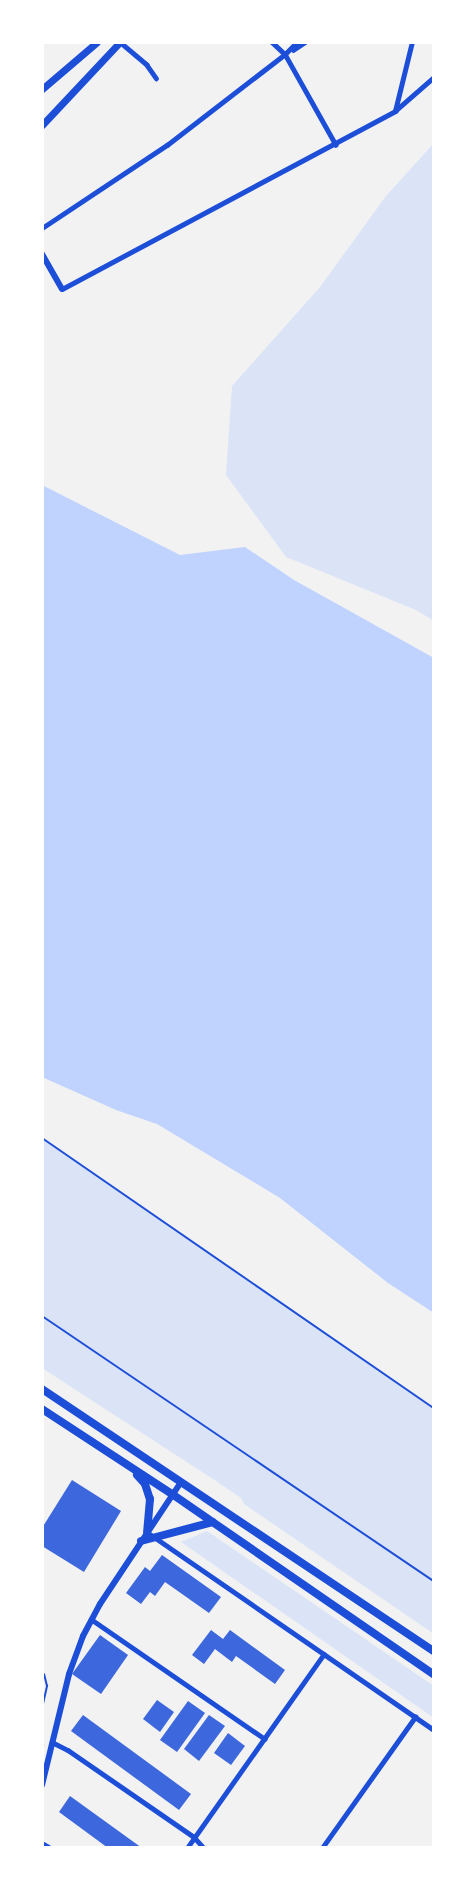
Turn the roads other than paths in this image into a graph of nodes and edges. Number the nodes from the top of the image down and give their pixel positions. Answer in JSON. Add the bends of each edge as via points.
{"nodes":[{"id":1,"x":97,"y":42,"type":"edge"},
{"id":2,"x":120,"y":42,"type":"edge"},
{"id":3,"x":272,"y":42,"type":"edge"},
{"id":4,"x":297,"y":42,"type":"edge"},
{"id":5,"x":305,"y":42,"type":"edge"},
{"id":6,"x":412,"y":42,"type":"edge"},
{"id":7,"x":285,"y":54,"type":"junction"},
{"id":8,"x":434,"y":77,"type":"edge"},
{"id":9,"x":156,"y":78,"type":"dead end"},
{"id":10,"x":42,"y":89,"type":"edge"},
{"id":11,"x":395,"y":111,"type":"junction"},
{"id":12,"x":42,"y":125,"type":"edge"},
{"id":13,"x":336,"y":144,"type":"junction"},
{"id":14,"x":42,"y":228,"type":"edge"},
{"id":15,"x":42,"y":254,"type":"edge"},
{"id":16,"x":62,"y":289,"type":"joint"},
{"id":17,"x":42,"y":1389,"type":"edge"},
{"id":18,"x":42,"y":1409,"type":"edge"},
{"id":19,"x":127,"y":1465,"type":"junction"},
{"id":20,"x":181,"y":1482,"type":"junction"},
{"id":21,"x":172,"y":1494,"type":"junction"},
{"id":22,"x":213,"y":1522,"type":"junction"},
{"id":23,"x":151,"y":1534,"type":"junction"},
{"id":24,"x":141,"y":1541,"type":"joint"},
{"id":25,"x":91,"y":1619,"type":"junction"},
{"id":26,"x":434,"y":1651,"type":"edge"},
{"id":27,"x":324,"y":1654,"type":"junction"},
{"id":28,"x":434,"y":1675,"type":"edge"},
{"id":29,"x":415,"y":1717,"type":"junction"},
{"id":30,"x":434,"y":1730,"type":"edge"},
{"id":31,"x":265,"y":1738,"type":"junction"},
{"id":32,"x":52,"y":1742,"type":"junction"},
{"id":33,"x":42,"y":1785,"type":"edge"},
{"id":34,"x":194,"y":1837,"type":"junction"},
{"id":35,"x":42,"y":1844,"type":"edge"},
{"id":36,"x":49,"y":1848,"type":"edge"},
{"id":37,"x":187,"y":1848,"type":"edge"},
{"id":38,"x":204,"y":1848,"type":"edge"},
{"id":39,"x":322,"y":1848,"type":"edge"}],
"edges":[{"from":1,"to":10,"type":"main road"},
{"from":2,"to":9,"type":"street"},
{"from":2,"to":12,"type":"main road"},
{"from":3,"to":7,"type":"street"},
{"from":4,"to":7,"type":"street"},
{"from":5,"to":7,"type":"street"},
{"from":6,"to":11,"type":"street"},
{"from":7,"to":13,"type":"street"},
{"from":7,"to":14,"type":"street","via":[[167,144]]},
{"from":8,"to":11,"type":"street"},
{"from":11,"to":13,"type":"street"},
{"from":13,"to":16,"type":"street"},
{"from":15,"to":16,"type":"street"},
{"from":17,"to":20,"type":"main road"},
{"from":18,"to":19,"type":"main road"},
{"from":19,"to":21,"type":"main road"},
{"from":19,"to":23,"type":"main road","via":[[145,1484],[150,1499]]},
{"from":20,"to":21,"type":"street"},
{"from":20,"to":26,"type":"main road"},
{"from":21,"to":22,"type":"main road"},
{"from":21,"to":23,"type":"street"},
{"from":22,"to":23,"type":"main road","via":[[170,1535]]},
{"from":22,"to":28,"type":"main road"},
{"from":23,"to":24,"type":"main road"},
{"from":23,"to":27,"type":"street"},
{"from":24,"to":25,"type":"street"},
{"from":25,"to":31,"type":"street"},
{"from":25,"to":32,"type":"street","via":[[69,1674]]},
{"from":27,"to":29,"type":"street"},
{"from":27,"to":31,"type":"street"},
{"from":29,"to":30,"type":"street"},
{"from":29,"to":39,"type":"street"},
{"from":31,"to":34,"type":"street"},
{"from":32,"to":33,"type":"street"},
{"from":32,"to":34,"type":"street"},
{"from":34,"to":37,"type":"street"},
{"from":34,"to":38,"type":"street"},
{"from":35,"to":36,"type":"street"}]}
